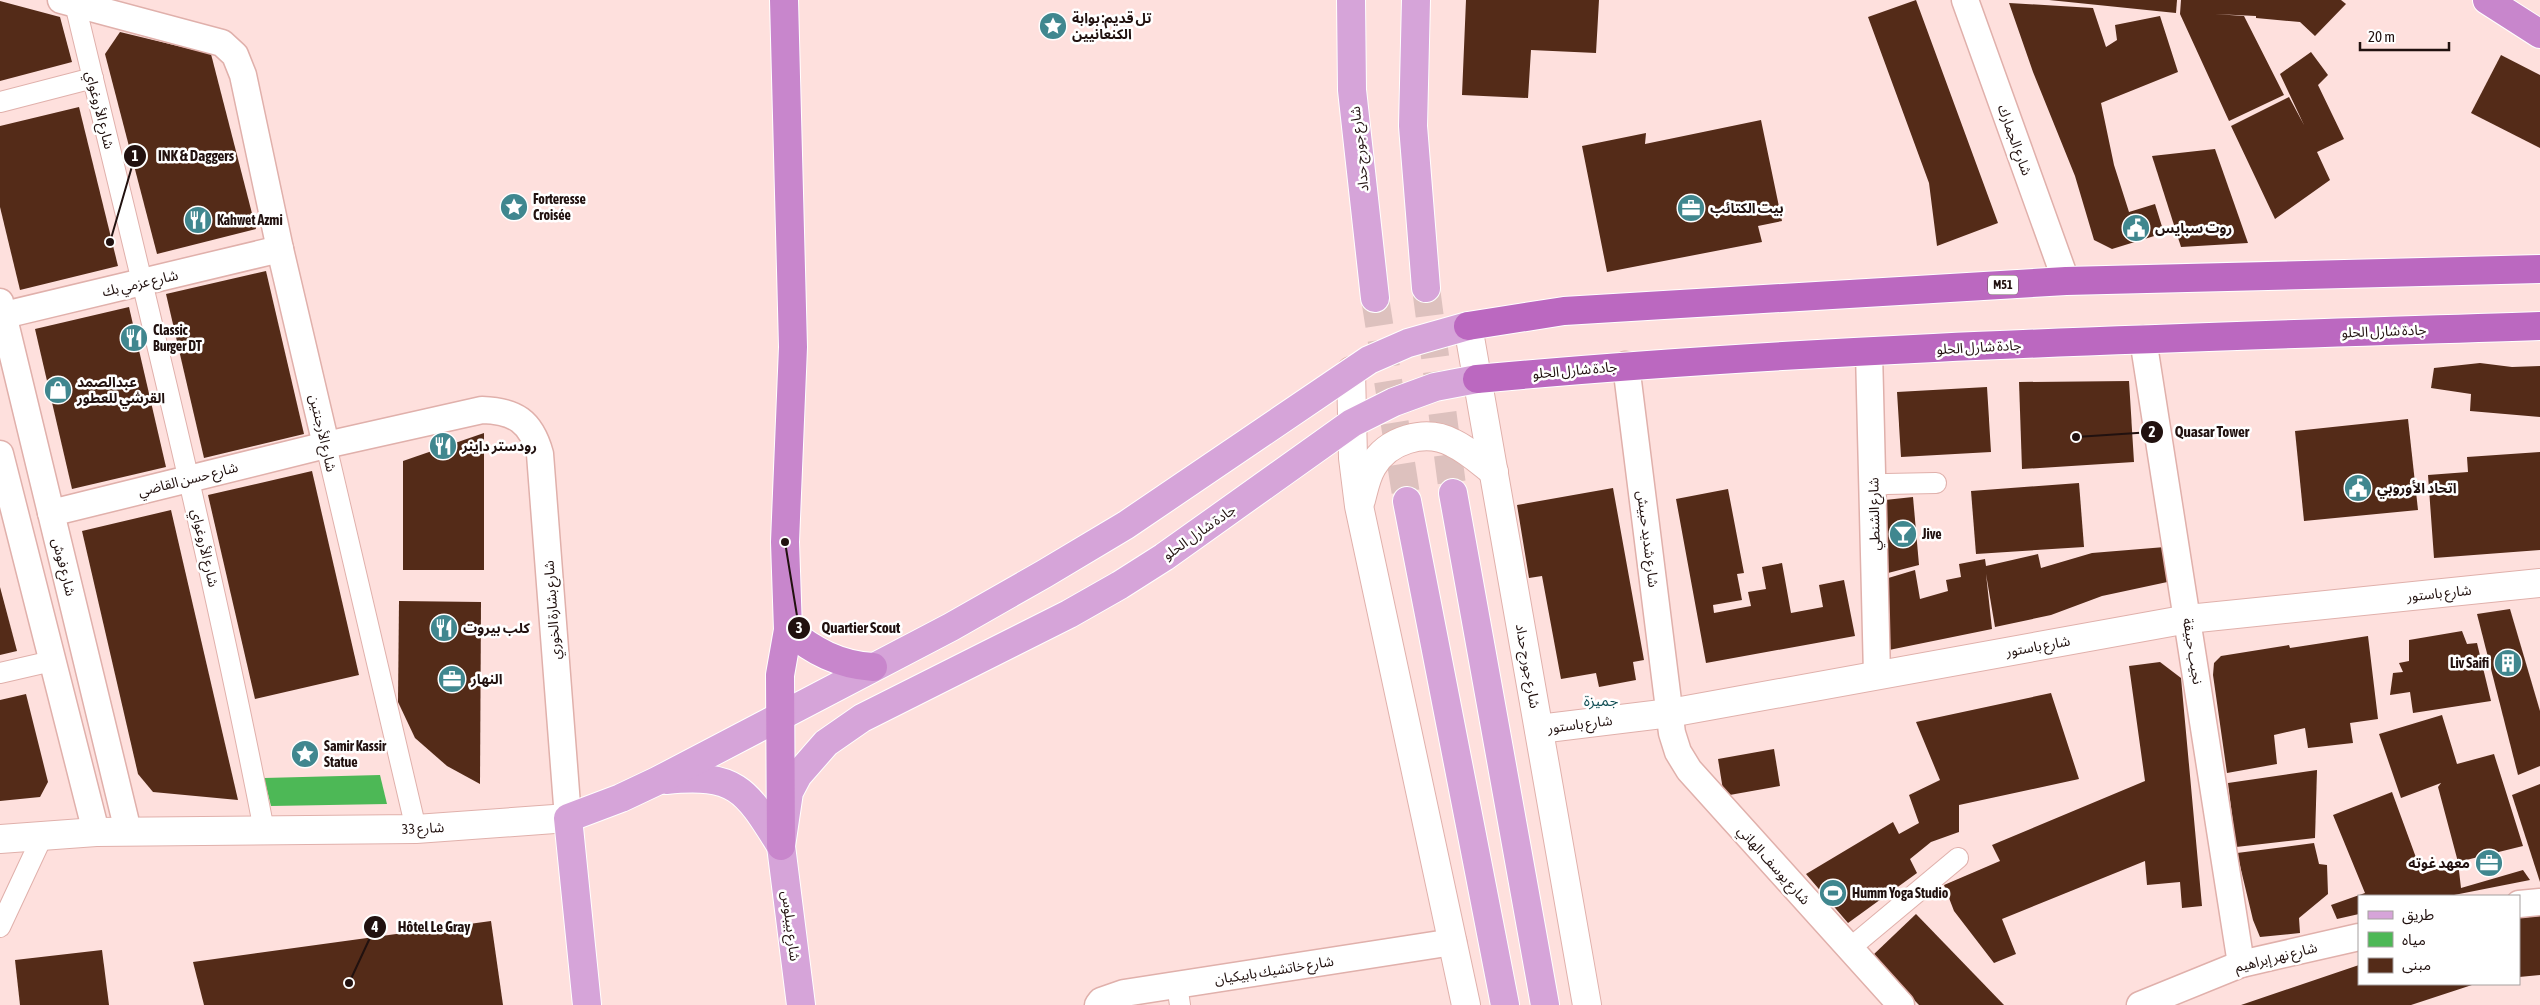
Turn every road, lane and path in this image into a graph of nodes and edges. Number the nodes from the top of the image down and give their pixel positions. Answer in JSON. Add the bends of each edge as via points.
{"nodes":[{"id":1,"x":784,"y":0,"type":"edge"},
{"id":2,"x":1351,"y":0,"type":"edge"},
{"id":3,"x":1416,"y":0,"type":"edge"},
{"id":4,"x":1965,"y":0,"type":"edge"},
{"id":5,"x":2487,"y":0,"type":"edge"},
{"id":6,"x":68,"y":2,"type":"edge"},
{"id":7,"x":2540,"y":34,"type":"edge"},
{"id":8,"x":93,"y":78,"type":"junction"},
{"id":9,"x":0,"y":102,"type":"edge"},
{"id":10,"x":280,"y":249,"type":"junction"},
{"id":11,"x":2540,"y":268,"type":"edge"},
{"id":12,"x":2066,"y":281,"type":"junction"},
{"id":13,"x":142,"y":282,"type":"junction"},
{"id":14,"x":1426,"y":288,"type":"tunnel mouth"},
{"id":15,"x":1375,"y":298,"type":"tunnel mouth"},
{"id":16,"x":1,"y":311,"type":"edge"},
{"id":17,"x":1468,"y":326,"type":"junction"},
{"id":18,"x":2540,"y":326,"type":"edge"},
{"id":19,"x":2143,"y":339,"type":"junction"},
{"id":20,"x":1869,"y":352,"type":"junction"},
{"id":21,"x":1626,"y":365,"type":"junction"},
{"id":22,"x":1351,"y":371,"type":"junction"},
{"id":23,"x":1478,"y":379,"type":"junction"},
{"id":24,"x":1352,"y":423,"type":"junction"},
{"id":25,"x":326,"y":445,"type":"junction"},
{"id":26,"x":0,"y":454,"type":"edge"},
{"id":27,"x":1494,"y":472,"type":"junction"},
{"id":28,"x":189,"y":479,"type":"junction"},
{"id":29,"x":1936,"y":483,"type":"dead end"},
{"id":30,"x":1874,"y":487,"type":"junction"},
{"id":31,"x":1453,"y":493,"type":"tunnel mouth"},
{"id":32,"x":1407,"y":501,"type":"tunnel mouth"},
{"id":33,"x":1360,"y":506,"type":"junction"},
{"id":34,"x":51,"y":513,"type":"junction"},
{"id":35,"x":8,"y":521,"type":"edge"},
{"id":36,"x":2540,"y":583,"type":"edge"},
{"id":37,"x":2188,"y":619,"type":"junction"},
{"id":38,"x":788,"y":630,"type":"junction"},
{"id":39,"x":52,"y":660,"type":"junction"},
{"id":40,"x":872,"y":667,"type":"junction"},
{"id":41,"x":0,"y":673,"type":"edge"},
{"id":42,"x":1877,"y":675,"type":"junction"},
{"id":43,"x":1670,"y":713,"type":"junction"},
{"id":44,"x":780,"y":716,"type":"junction"},
{"id":45,"x":1539,"y":729,"type":"junction"},
{"id":46,"x":657,"y":781,"type":"junction"},
{"id":47,"x":568,"y":818,"type":"junction"},
{"id":48,"x":416,"y":829,"type":"junction"},
{"id":49,"x":264,"y":830,"type":"junction"},
{"id":50,"x":128,"y":831,"type":"junction"},
{"id":51,"x":96,"y":832,"type":"junction"},
{"id":52,"x":43,"y":835,"type":"junction"},
{"id":53,"x":0,"y":839,"type":"edge"},
{"id":54,"x":781,"y":846,"type":"junction"},
{"id":55,"x":1958,"y":858,"type":"dead end"},
{"id":56,"x":2540,"y":902,"type":"edge"},
{"id":57,"x":2520,"y":904,"type":"edge"},
{"id":58,"x":0,"y":927,"type":"edge"},
{"id":59,"x":2358,"y":937,"type":"edge"},
{"id":60,"x":1453,"y":942,"type":"junction"},
{"id":61,"x":1849,"y":949,"type":"junction"},
{"id":62,"x":2241,"y":964,"type":"junction"},
{"id":63,"x":1179,"y":995,"type":"edge"},
{"id":64,"x":587,"y":1005,"type":"edge"},
{"id":65,"x":801,"y":1005,"type":"edge"},
{"id":66,"x":1098,"y":1005,"type":"edge"},
{"id":67,"x":1466,"y":1005,"type":"edge"},
{"id":68,"x":1505,"y":1005,"type":"edge"},
{"id":69,"x":1545,"y":1005,"type":"edge"},
{"id":70,"x":1587,"y":1005,"type":"edge"},
{"id":71,"x":1901,"y":1005,"type":"edge"},
{"id":72,"x":2140,"y":1005,"type":"edge"}],
"edges":[{"from":1,"to":38,"type":"highway","via":[[792,347],[786,542]]},
{"from":2,"to":15,"type":"main road","name":"شارع جورج حداد","via":[[1352,90]]},
{"from":3,"to":14,"type":"main road","via":[[1413,126]]},
{"from":4,"to":12,"type":"street","name":"شارع الجمارك"},
{"from":5,"to":7,"type":"highway"},
{"from":6,"to":8,"type":"street","name":"شارع الأروغواي"},
{"from":6,"to":10,"type":"street","name":"شارع الأرجنتين","via":[[222,43],[236,55]]},
{"from":8,"to":9,"type":"street"},
{"from":8,"to":13,"type":"street","name":"شارع الأروغواي"},
{"from":10,"to":13,"type":"street","name":"شارع عزمي بك"},
{"from":10,"to":25,"type":"street","name":"شارع الأرجنتين"},
{"from":11,"to":12,"type":"highway","number":"M51"},
{"from":12,"to":17,"type":"highway","number":"M51","via":[[1564,312]]},
{"from":13,"to":16,"type":"street","name":"شارع عزمي بك"},
{"from":13,"to":28,"type":"street","name":"شارع الأروغواي"},
{"from":16,"to":34,"type":"street","name":"شارع فوش"},
{"from":17,"to":22,"type":"main road","via":[[1408,343]]},
{"from":17,"to":23,"type":"street","name":"شارع جورج حداد"},
{"from":18,"to":19,"type":"highway","name":"جادة شارل الحلو"},
{"from":19,"to":20,"type":"highway","name":"جادة شارل الحلو"},
{"from":19,"to":37,"type":"street","name":"نجيب حبيقة"},
{"from":20,"to":21,"type":"highway","name":"جادة شارل الحلو"},
{"from":20,"to":30,"type":"street","name":"شارع الشنطي"},
{"from":21,"to":23,"type":"highway","name":"جادة شارل الحلو"},
{"from":21,"to":43,"type":"street","name":"شارع شديد حبيش"},
{"from":22,"to":24,"type":"street"},
{"from":22,"to":40,"type":"main road","via":[[1126,525],[951,627]]},
{"from":23,"to":24,"type":"main road","name":"جادة شارل الحلو","via":[[1435,387],[1394,402]]},
{"from":23,"to":27,"type":"street","name":"شارع جورج حداد"},
{"from":24,"to":33,"type":"street"},
{"from":24,"to":54,"type":"main road","name":"جادة شارل الحلو","via":[[1120,585],[841,731],[798,775],[789,792]]},
{"from":25,"to":28,"type":"street","name":"شارع حسن القاضي"},
{"from":25,"to":47,"type":"street","name":"شارع بشارة الخوري","via":[[482,410],[503,411],[516,416],[536,439],[540,454]]},
{"from":25,"to":48,"type":"street","name":"شارع الأرجنتين"},
{"from":26,"to":35,"type":"street"},
{"from":27,"to":33,"type":"street","via":[[1452,442],[1437,437],[1399,442],[1372,466]]},
{"from":27,"to":45,"type":"street","name":"شارع جورج حداد"},
{"from":28,"to":34,"type":"street","name":"شارع حسن القاضي"},
{"from":28,"to":49,"type":"street","name":"شارع الأروغواي","via":[[240,704]]},
{"from":29,"to":30,"type":"street"},
{"from":30,"to":42,"type":"street","name":"شارع الشنطي"},
{"from":31,"to":69,"type":"main road"},
{"from":32,"to":68,"type":"main road"},
{"from":33,"to":60,"type":"street"},
{"from":34,"to":50,"type":"street","name":"شارع فوش"},
{"from":35,"to":39,"type":"street"},
{"from":36,"to":37,"type":"street","name":"شارع باستور"},
{"from":37,"to":42,"type":"street","name":"شارع باستور"},
{"from":37,"to":62,"type":"street","name":"نجيب حبيقة"},
{"from":38,"to":40,"type":"highway","via":[[823,655],[853,666]]},
{"from":38,"to":44,"type":"highway","via":[[780,675]]},
{"from":39,"to":41,"type":"street"},
{"from":39,"to":51,"type":"street"},
{"from":40,"to":44,"type":"main road"},
{"from":42,"to":43,"type":"street","name":"شارع باستور"},
{"from":43,"to":45,"type":"street","name":"شارع باستور"},
{"from":43,"to":61,"type":"street","name":"شارع يوسف الهاني","via":[[1676,746],[1688,770]]},
{"from":44,"to":46,"type":"main road","name":"شارع 33"},
{"from":44,"to":54,"type":"highway"},
{"from":45,"to":70,"type":"street","name":"شارع جورج حداد"},
{"from":46,"to":47,"type":"main road","name":"شارع 33"},
{"from":46,"to":54,"type":"main road","via":[[702,777],[731,785],[744,793]]},
{"from":47,"to":48,"type":"street","name":"شارع 33"},
{"from":47,"to":64,"type":"main road","name":"شارع بشارة الخوري"},
{"from":48,"to":49,"type":"street","name":"شارع 33"},
{"from":49,"to":50,"type":"street","name":"شارع 33"},
{"from":50,"to":51,"type":"street","name":"شارع 33"},
{"from":51,"to":52,"type":"street","name":"شارع 33"},
{"from":52,"to":53,"type":"street","name":"شارع 33"},
{"from":52,"to":58,"type":"street"},
{"from":54,"to":65,"type":"main road","name":"شارع بيبلوس"},
{"from":55,"to":61,"type":"street"},
{"from":56,"to":57,"type":"street"},
{"from":59,"to":62,"type":"street","name":"شارع نهر إبراهيم"},
{"from":60,"to":63,"type":"street","name":"شارع خاتشيك بابيكيان"},
{"from":60,"to":67,"type":"street"},
{"from":61,"to":71,"type":"street","name":"شارع يوسف الهاني"},
{"from":62,"to":72,"type":"street","name":"شارع نهر إبراهيم"},
{"from":63,"to":66,"type":"street","name":"شارع خاتشيك بابيكيان","via":[[1124,993]]}]}
